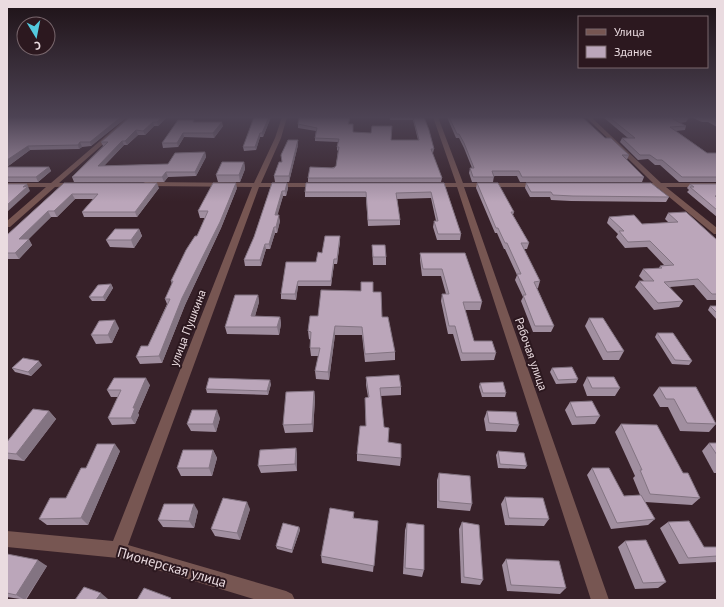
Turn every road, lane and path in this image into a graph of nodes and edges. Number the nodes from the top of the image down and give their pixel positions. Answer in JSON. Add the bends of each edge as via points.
{"nodes":[{"id":1,"x":98,"y":145,"type":"edge"},
{"id":2,"x":275,"y":145,"type":"edge"},
{"id":3,"x":446,"y":145,"type":"edge"},
{"id":4,"x":618,"y":145,"type":"edge"},
{"id":5,"x":81,"y":184,"type":"edge"},
{"id":6,"x":138,"y":184,"type":"edge"},
{"id":7,"x":7,"y":185,"type":"edge"},
{"id":8,"x":53,"y":185,"type":"junction"},
{"id":9,"x":256,"y":185,"type":"junction"},
{"id":10,"x":330,"y":185,"type":"edge"},
{"id":11,"x":424,"y":185,"type":"edge"},
{"id":12,"x":460,"y":185,"type":"junction"},
{"id":13,"x":546,"y":185,"type":"edge"},
{"id":14,"x":629,"y":185,"type":"edge"},
{"id":15,"x":659,"y":185,"type":"junction"},
{"id":16,"x":717,"y":185,"type":"edge"},
{"id":17,"x":7,"y":225,"type":"edge"},
{"id":18,"x":717,"y":232,"type":"edge"},
{"id":19,"x":7,"y":539,"type":"edge"},
{"id":20,"x":118,"y":550,"type":"junction"},
{"id":21,"x":286,"y":600,"type":"edge"},
{"id":22,"x":600,"y":600,"type":"edge"}],
"edges":[{"from":1,"to":8,"type":"street"},
{"from":2,"to":9,"type":"street","name":"улица Пушкина"},
{"from":3,"to":12,"type":"street","name":"Рабочая улица"},
{"from":4,"to":15,"type":"street"},
{"from":5,"to":8,"type":"street"},
{"from":6,"to":9,"type":"street"},
{"from":7,"to":8,"type":"street"},
{"from":8,"to":17,"type":"street"},
{"from":9,"to":10,"type":"street"},
{"from":9,"to":20,"type":"street","name":"улица Пушкина"},
{"from":11,"to":12,"type":"street"},
{"from":12,"to":13,"type":"street"},
{"from":12,"to":22,"type":"street","name":"Рабочая улица"},
{"from":14,"to":15,"type":"street"},
{"from":15,"to":16,"type":"street"},
{"from":15,"to":18,"type":"street"},
{"from":19,"to":20,"type":"street","name":"Пионерская улица"},
{"from":20,"to":21,"type":"street","name":"Пионерская улица"}]}
